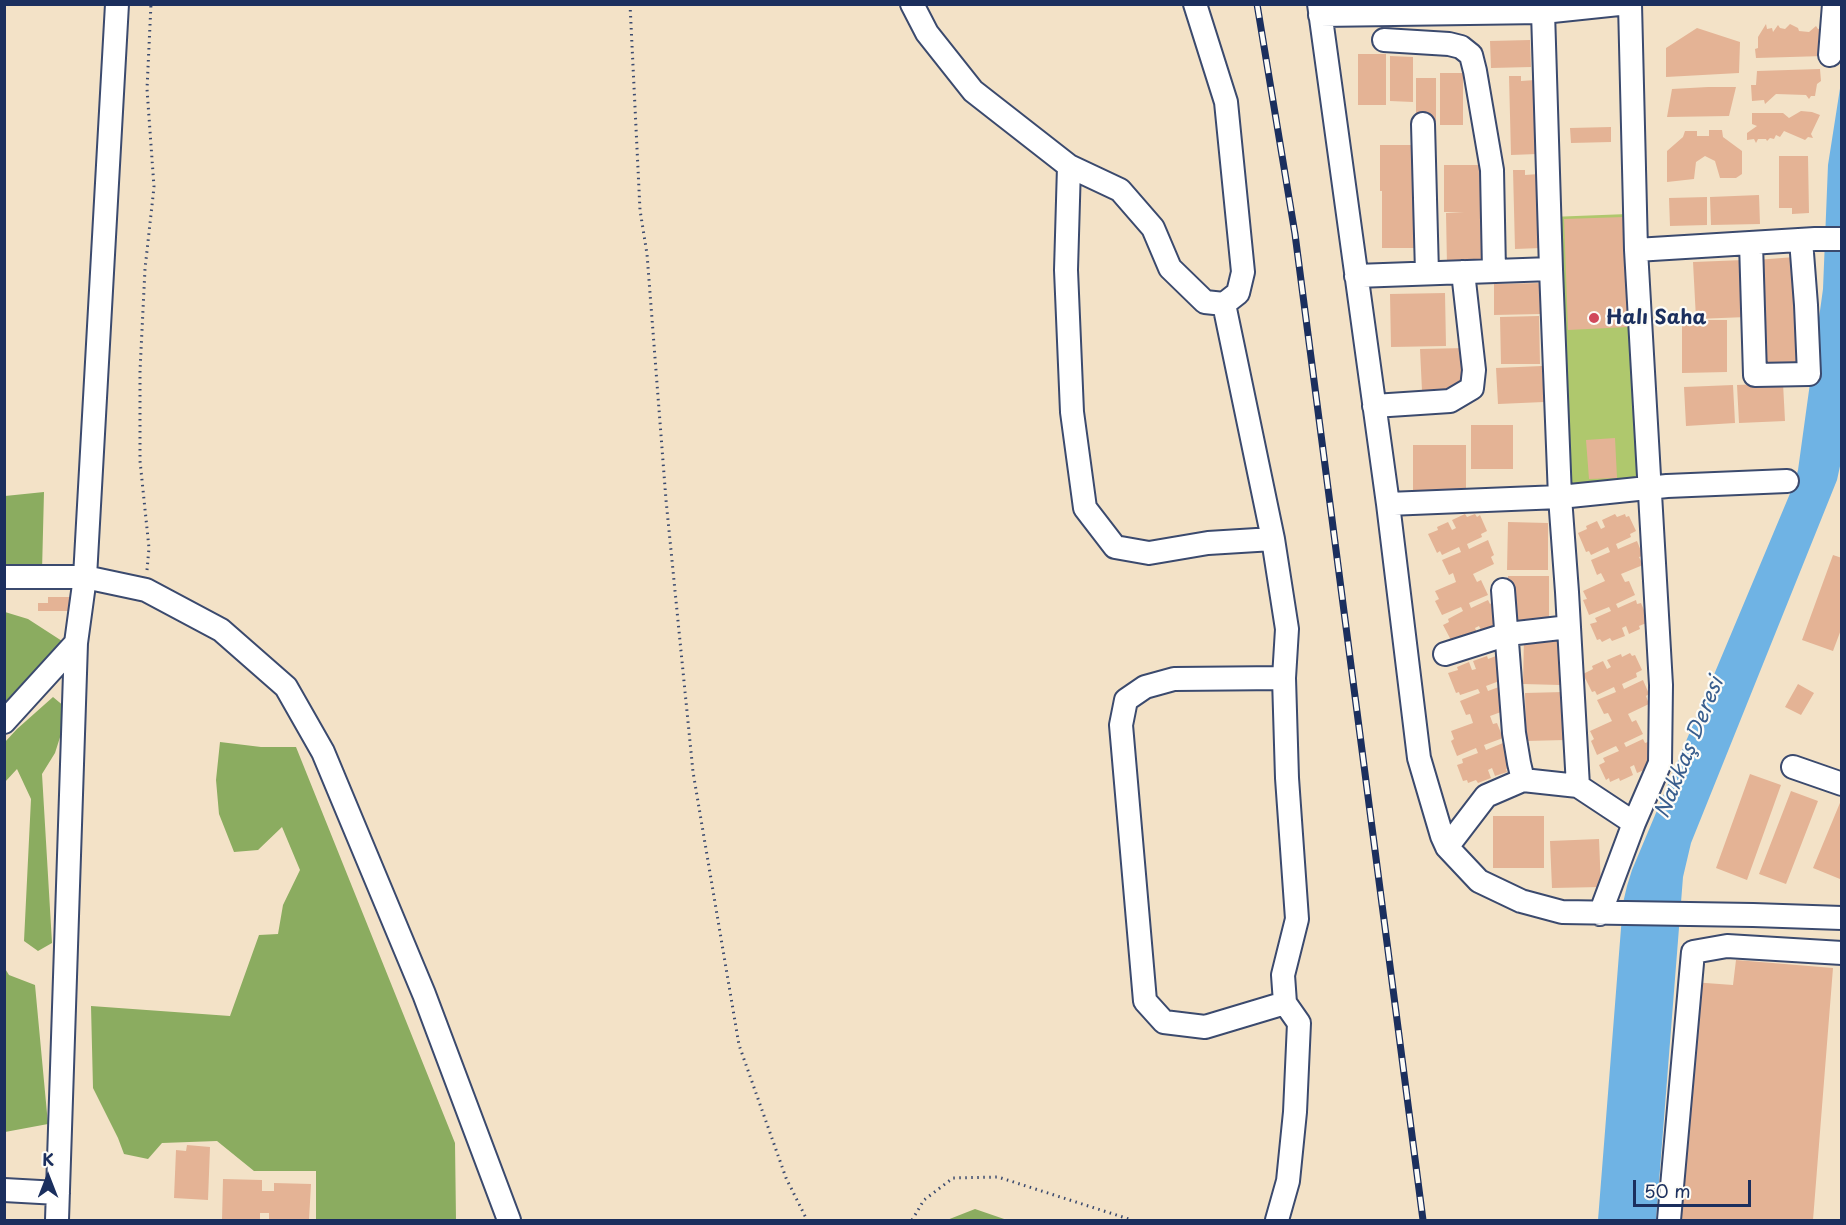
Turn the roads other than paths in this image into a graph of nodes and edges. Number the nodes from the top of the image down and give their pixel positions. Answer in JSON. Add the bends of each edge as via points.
{"nodes":[{"id":1,"x":117,"y":4,"type":"edge"},
{"id":2,"x":912,"y":4,"type":"edge"},
{"id":3,"x":1195,"y":4,"type":"edge"},
{"id":4,"x":1619,"y":4,"type":"edge"},
{"id":5,"x":1630,"y":4,"type":"edge"},
{"id":6,"x":1834,"y":4,"type":"edge"},
{"id":7,"x":1482,"y":8,"type":"edge"},
{"id":8,"x":1320,"y":10,"type":"edge"},
{"id":9,"x":1543,"y":12,"type":"junction"},
{"id":10,"x":1384,"y":40,"type":"dead end"},
{"id":11,"x":1830,"y":55,"type":"dead end"},
{"id":12,"x":1423,"y":124,"type":"dead end"},
{"id":13,"x":1069,"y":166,"type":"junction"},
{"id":14,"x":1808,"y":239,"type":"junction"},
{"id":15,"x":1842,"y":239,"type":"edge"},
{"id":16,"x":1751,"y":243,"type":"junction"},
{"id":17,"x":1636,"y":250,"type":"junction"},
{"id":18,"x":1551,"y":269,"type":"junction"},
{"id":19,"x":1494,"y":271,"type":"junction"},
{"id":20,"x":1463,"y":272,"type":"junction"},
{"id":21,"x":1427,"y":273,"type":"junction"},
{"id":22,"x":1356,"y":276,"type":"junction"},
{"id":23,"x":1224,"y":304,"type":"junction"},
{"id":24,"x":1374,"y":406,"type":"junction"},
{"id":25,"x":1787,"y":481,"type":"dead end"},
{"id":26,"x":1649,"y":489,"type":"junction"},
{"id":27,"x":1560,"y":497,"type":"junction"},
{"id":28,"x":1388,"y":504,"type":"junction"},
{"id":29,"x":1273,"y":539,"type":"junction"},
{"id":30,"x":85,"y":577,"type":"junction"},
{"id":31,"x":4,"y":578,"type":"edge"},
{"id":32,"x":1503,"y":590,"type":"dead end"},
{"id":33,"x":1569,"y":627,"type":"junction"},
{"id":34,"x":1508,"y":634,"type":"junction"},
{"id":35,"x":76,"y":643,"type":"junction"},
{"id":36,"x":1445,"y":654,"type":"dead end"},
{"id":37,"x":1284,"y":678,"type":"junction"},
{"id":38,"x":4,"y":722,"type":"edge"},
{"id":39,"x":1793,"y":767,"type":"dead end"},
{"id":40,"x":1523,"y":780,"type":"junction"},
{"id":41,"x":1842,"y":784,"type":"edge"},
{"id":42,"x":1578,"y":786,"type":"junction"},
{"id":43,"x":1634,"y":823,"type":"junction"},
{"id":44,"x":1447,"y":847,"type":"junction"},
{"id":45,"x":1600,"y":914,"type":"junction"},
{"id":46,"x":1842,"y":918,"type":"edge"},
{"id":47,"x":1842,"y":953,"type":"edge"},
{"id":48,"x":1285,"y":1003,"type":"junction"},
{"id":49,"x":4,"y":1190,"type":"edge"},
{"id":50,"x":58,"y":1193,"type":"junction"},
{"id":51,"x":57,"y":1221,"type":"edge"},
{"id":52,"x":509,"y":1221,"type":"edge"},
{"id":53,"x":1277,"y":1221,"type":"edge"},
{"id":54,"x":1669,"y":1221,"type":"edge"}],
"edges":[{"from":1,"to":30,"type":"street"},
{"from":2,"to":13,"type":"street","via":[[927,33],[973,91]]},
{"from":3,"to":23,"type":"street","via":[[1226,102],[1244,272],[1238,293]]},
{"from":4,"to":9,"type":"street"},
{"from":5,"to":17,"type":"street"},
{"from":6,"to":11,"type":"street"},
{"from":7,"to":8,"type":"street"},
{"from":7,"to":9,"type":"street"},
{"from":8,"to":22,"type":"street"},
{"from":9,"to":18,"type":"street"},
{"from":10,"to":19,"type":"street","via":[[1449,44],[1471,55],[1492,170]]},
{"from":12,"to":21,"type":"street"},
{"from":13,"to":23,"type":"street","via":[[1120,190],[1152,228],[1170,268],[1205,302]]},
{"from":13,"to":29,"type":"street","via":[[1066,270],[1072,412],[1085,508],[1115,547],[1149,553],[1208,543]]},
{"from":14,"to":15,"type":"street"},
{"from":14,"to":16,"type":"street"},
{"from":14,"to":16,"type":"street","via":[[1809,374],[1755,375]]},
{"from":16,"to":17,"type":"street"},
{"from":17,"to":26,"type":"street"},
{"from":18,"to":19,"type":"street"},
{"from":18,"to":27,"type":"street"},
{"from":19,"to":20,"type":"street"},
{"from":20,"to":21,"type":"street"},
{"from":20,"to":24,"type":"street","via":[[1474,370],[1472,388],[1450,400]]},
{"from":21,"to":22,"type":"street"},
{"from":22,"to":24,"type":"street"},
{"from":23,"to":29,"type":"street"},
{"from":24,"to":28,"type":"street"},
{"from":25,"to":26,"type":"street"},
{"from":26,"to":27,"type":"street"},
{"from":26,"to":43,"type":"street","via":[[1661,685],[1660,763]]},
{"from":27,"to":28,"type":"street"},
{"from":27,"to":33,"type":"street"},
{"from":28,"to":44,"type":"street","via":[[1419,758]]},
{"from":29,"to":37,"type":"street","via":[[1287,629]]},
{"from":30,"to":31,"type":"street"},
{"from":30,"to":35,"type":"street"},
{"from":30,"to":52,"type":"street","via":[[146,590],[220,630],[286,687],[323,752],[423,994]]},
{"from":32,"to":34,"type":"street"},
{"from":33,"to":34,"type":"street"},
{"from":33,"to":42,"type":"street"},
{"from":34,"to":36,"type":"street"},
{"from":34,"to":40,"type":"street","via":[[1514,733]]},
{"from":35,"to":38,"type":"street"},
{"from":35,"to":50,"type":"street"},
{"from":37,"to":48,"type":"street","via":[[1298,918],[1283,975]]},
{"from":37,"to":48,"type":"street","via":[[1174,679],[1155,684],[1126,700],[1121,725],[1145,1001],[1164,1022],[1205,1027]]},
{"from":39,"to":41,"type":"street"},
{"from":40,"to":42,"type":"street"},
{"from":40,"to":44,"type":"street","via":[[1486,796]]},
{"from":42,"to":43,"type":"street"},
{"from":43,"to":45,"type":"street"},
{"from":44,"to":45,"type":"street","via":[[1479,881],[1521,901],[1562,912]]},
{"from":45,"to":46,"type":"street"},
{"from":47,"to":54,"type":"street","via":[[1727,946],[1693,952]]},
{"from":48,"to":53,"type":"street","via":[[1299,1023],[1288,1181]]},
{"from":49,"to":50,"type":"street"},
{"from":50,"to":51,"type":"street"}]}
